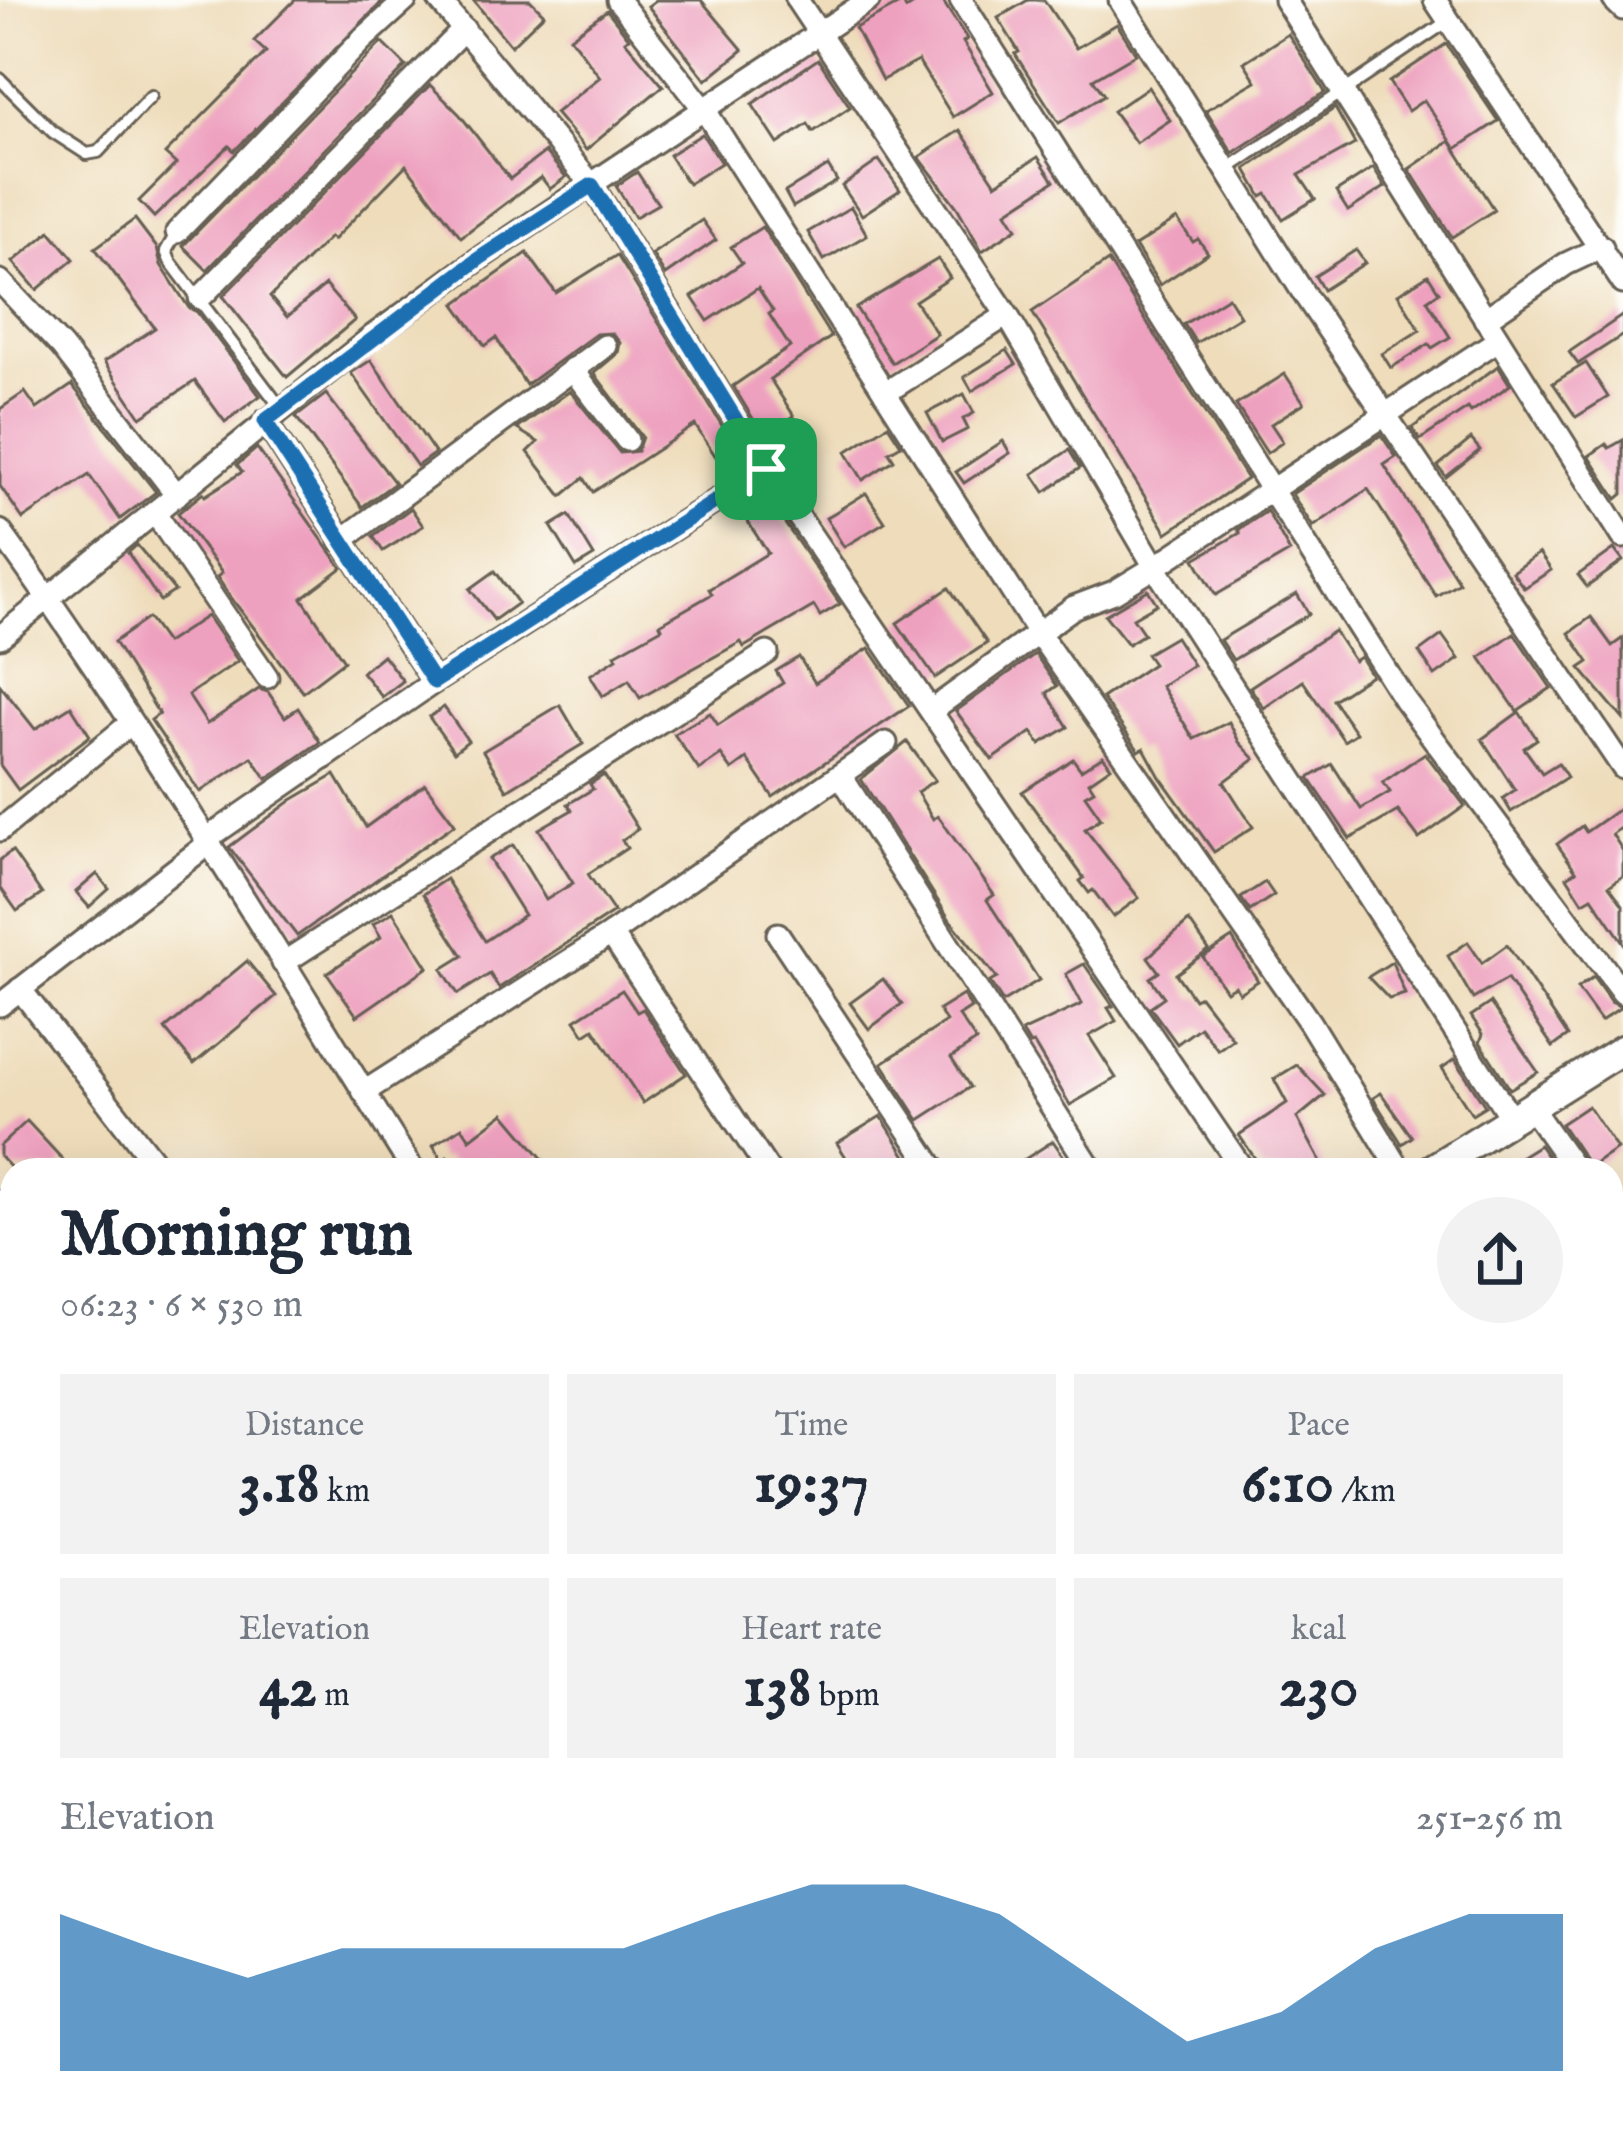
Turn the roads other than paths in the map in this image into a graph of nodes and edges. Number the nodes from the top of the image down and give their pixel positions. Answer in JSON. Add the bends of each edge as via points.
{"nodes":[{"id":1,"x":406,"y":0,"type":"edge"},
{"id":2,"x":440,"y":0,"type":"edge"},
{"id":3,"x":618,"y":0,"type":"edge"},
{"id":4,"x":797,"y":0,"type":"edge"},
{"id":5,"x":869,"y":0,"type":"edge"},
{"id":6,"x":961,"y":0,"type":"edge"},
{"id":7,"x":1120,"y":0,"type":"edge"},
{"id":8,"x":1286,"y":0,"type":"edge"},
{"id":9,"x":1435,"y":0,"type":"edge"},
{"id":10,"x":1614,"y":0,"type":"edge"},
{"id":11,"x":1623,"y":9,"type":"edge"},
{"id":12,"x":1448,"y":21,"type":"junction"},
{"id":13,"x":464,"y":29,"type":"junction"},
{"id":14,"x":820,"y":31,"type":"junction"},
{"id":15,"x":0,"y":79,"type":"edge"},
{"id":16,"x":1346,"y":93,"type":"junction"},
{"id":17,"x":151,"y":96,"type":"dead end"},
{"id":18,"x":704,"y":110,"type":"junction"},
{"id":19,"x":1226,"y":170,"type":"junction"},
{"id":20,"x":592,"y":185,"type":"junction"},
{"id":21,"x":177,"y":232,"type":"joint"},
{"id":22,"x":1616,"y":264,"type":"edge"},
{"id":23,"x":0,"y":281,"type":"edge"},
{"id":24,"x":200,"y":298,"type":"junction"},
{"id":25,"x":1007,"y":315,"type":"junction"},
{"id":26,"x":1485,"y":319,"type":"junction"},
{"id":27,"x":1498,"y":340,"type":"junction"},
{"id":28,"x":605,"y":346,"type":"dead end"},
{"id":29,"x":572,"y":369,"type":"junction"},
{"id":30,"x":885,"y":393,"type":"junction"},
{"id":31,"x":273,"y":414,"type":"junction"},
{"id":32,"x":1384,"y":414,"type":"junction"},
{"id":33,"x":627,"y":440,"type":"dead end"},
{"id":34,"x":766,"y":469,"type":"junction"},
{"id":35,"x":1271,"y":488,"type":"junction"},
{"id":36,"x":177,"y":494,"type":"junction"},
{"id":37,"x":155,"y":513,"type":"junction"},
{"id":38,"x":0,"y":531,"type":"edge"},
{"id":39,"x":1623,"y":537,"type":"edge"},
{"id":40,"x":341,"y":541,"type":"junction"},
{"id":41,"x":1155,"y":567,"type":"junction"},
{"id":42,"x":50,"y":600,"type":"junction"},
{"id":43,"x":1039,"y":634,"type":"junction"},
{"id":44,"x":0,"y":637,"type":"edge"},
{"id":45,"x":767,"y":653,"type":"dead end"},
{"id":46,"x":267,"y":677,"type":"dead end"},
{"id":47,"x":434,"y":682,"type":"junction"},
{"id":48,"x":932,"y":710,"type":"junction"},
{"id":49,"x":130,"y":724,"type":"junction"},
{"id":50,"x":886,"y":743,"type":"dead end"},
{"id":51,"x":1623,"y":768,"type":"edge"},
{"id":52,"x":841,"y":776,"type":"junction"},
{"id":53,"x":0,"y":830,"type":"edge"},
{"id":54,"x":206,"y":842,"type":"junction"},
{"id":55,"x":611,"y":934,"type":"junction"},
{"id":56,"x":778,"y":934,"type":"dead end"},
{"id":57,"x":283,"y":963,"type":"junction"},
{"id":58,"x":20,"y":989,"type":"junction"},
{"id":59,"x":1623,"y":993,"type":"edge"},
{"id":60,"x":0,"y":1005,"type":"edge"},
{"id":61,"x":1623,"y":1049,"type":"edge"},
{"id":62,"x":364,"y":1092,"type":"junction"},
{"id":63,"x":1521,"y":1112,"type":"junction"},
{"id":64,"x":151,"y":1158,"type":"edge"},
{"id":65,"x":405,"y":1158,"type":"edge"},
{"id":66,"x":760,"y":1158,"type":"edge"},
{"id":67,"x":927,"y":1158,"type":"edge"},
{"id":68,"x":1084,"y":1158,"type":"edge"},
{"id":69,"x":1236,"y":1158,"type":"edge"},
{"id":70,"x":1393,"y":1158,"type":"edge"},
{"id":71,"x":1456,"y":1158,"type":"edge"},
{"id":72,"x":1564,"y":1158,"type":"edge"}],
"edges":[{"from":1,"to":21,"type":"street"},
{"from":2,"to":13,"type":"street"},
{"from":3,"to":18,"type":"street"},
{"from":4,"to":14,"type":"street"},
{"from":5,"to":14,"type":"street"},
{"from":6,"to":35,"type":"street"},
{"from":7,"to":19,"type":"street"},
{"from":8,"to":16,"type":"street"},
{"from":9,"to":12,"type":"street"},
{"from":10,"to":11,"type":"street"},
{"from":12,"to":16,"type":"lane"},
{"from":12,"to":22,"type":"street"},
{"from":13,"to":20,"type":"street"},
{"from":13,"to":24,"type":"street"},
{"from":14,"to":18,"type":"street"},
{"from":14,"to":25,"type":"street"},
{"from":15,"to":17,"type":"lane","via":[[87,154]]},
{"from":16,"to":19,"type":"lane"},
{"from":16,"to":26,"type":"street"},
{"from":18,"to":20,"type":"street"},
{"from":18,"to":30,"type":"street"},
{"from":19,"to":32,"type":"street"},
{"from":20,"to":31,"type":"street","via":[[480,258]]},
{"from":20,"to":34,"type":"street"},
{"from":21,"to":24,"type":"lane","via":[[166,251]]},
{"from":22,"to":26,"type":"street","via":[[1566,264]]},
{"from":23,"to":36,"type":"street"},
{"from":24,"to":31,"type":"lane"},
{"from":25,"to":30,"type":"street"},
{"from":25,"to":41,"type":"street"},
{"from":26,"to":27,"type":"street"},
{"from":27,"to":32,"type":"street"},
{"from":27,"to":39,"type":"street"},
{"from":28,"to":29,"type":"street"},
{"from":29,"to":33,"type":"street"},
{"from":29,"to":40,"type":"street"},
{"from":30,"to":43,"type":"street"},
{"from":31,"to":36,"type":"street"},
{"from":31,"to":40,"type":"street"},
{"from":32,"to":35,"type":"street"},
{"from":32,"to":51,"type":"street"},
{"from":34,"to":47,"type":"street"},
{"from":34,"to":48,"type":"street"},
{"from":35,"to":41,"type":"street"},
{"from":35,"to":59,"type":"street","via":[[1404,699]]},
{"from":36,"to":37,"type":"street"},
{"from":37,"to":42,"type":"street"},
{"from":37,"to":46,"type":"street"},
{"from":38,"to":42,"type":"street"},
{"from":40,"to":47,"type":"street"},
{"from":41,"to":43,"type":"street"},
{"from":41,"to":63,"type":"street"},
{"from":42,"to":44,"type":"street"},
{"from":42,"to":49,"type":"street"},
{"from":43,"to":48,"type":"street"},
{"from":43,"to":70,"type":"street","via":[[1310,1023]]},
{"from":45,"to":57,"type":"street"},
{"from":47,"to":54,"type":"street"},
{"from":48,"to":69,"type":"street"},
{"from":49,"to":53,"type":"street"},
{"from":49,"to":54,"type":"street"},
{"from":50,"to":52,"type":"street"},
{"from":52,"to":55,"type":"street"},
{"from":52,"to":68,"type":"street"},
{"from":54,"to":57,"type":"street"},
{"from":54,"to":58,"type":"street"},
{"from":55,"to":62,"type":"street"},
{"from":55,"to":66,"type":"street"},
{"from":56,"to":67,"type":"street"},
{"from":57,"to":62,"type":"street"},
{"from":58,"to":60,"type":"street"},
{"from":58,"to":64,"type":"street"},
{"from":61,"to":63,"type":"street"},
{"from":62,"to":65,"type":"street"},
{"from":63,"to":71,"type":"street"},
{"from":63,"to":72,"type":"street"}]}
